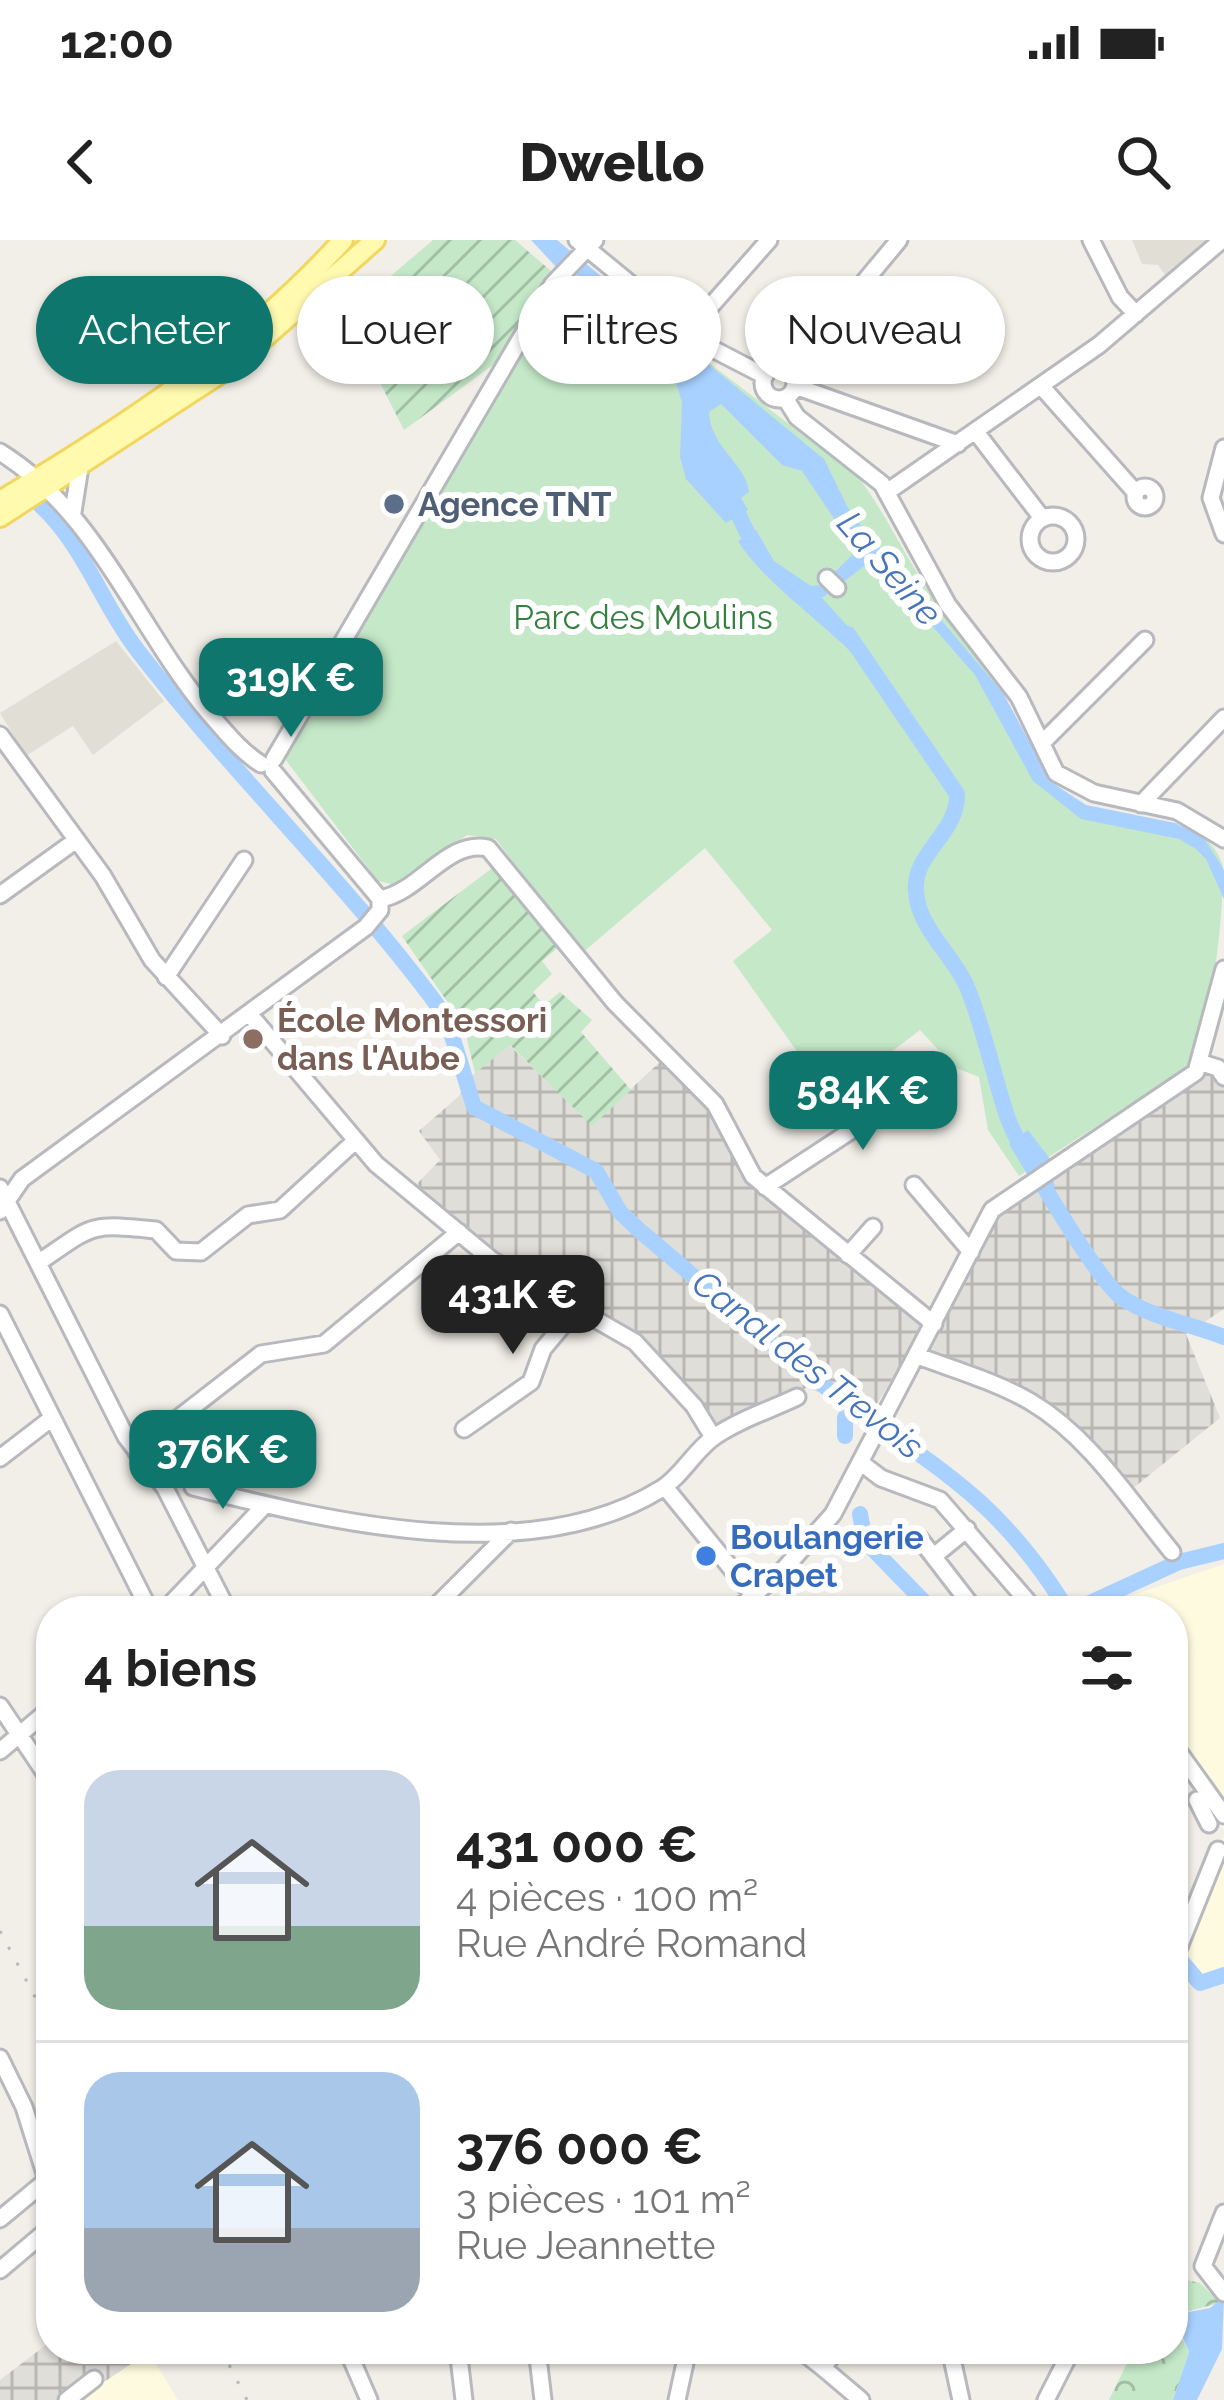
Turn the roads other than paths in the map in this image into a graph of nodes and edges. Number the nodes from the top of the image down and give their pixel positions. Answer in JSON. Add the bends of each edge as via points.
{"nodes":[{"id":1,"x":343,"y":240,"type":"edge"},
{"id":2,"x":375,"y":240,"type":"edge"},
{"id":3,"x":770,"y":240,"type":"edge"},
{"id":4,"x":899,"y":240,"type":"edge"},
{"id":5,"x":1091,"y":240,"type":"edge"},
{"id":6,"x":1222,"y":240,"type":"edge"},
{"id":7,"x":584,"y":247,"type":"edge"},
{"id":8,"x":619,"y":276,"type":"edge"},
{"id":9,"x":721,"y":295,"type":"edge"},
{"id":10,"x":1136,"y":314,"type":"junction"},
{"id":11,"x":767,"y":384,"type":"edge"},
{"id":12,"x":790,"y":385,"type":"junction"},
{"id":13,"x":1041,"y":386,"type":"junction"},
{"id":14,"x":976,"y":432,"type":"junction"},
{"id":15,"x":958,"y":444,"type":"junction"},
{"id":16,"x":1224,"y":448,"type":"edge"},
{"id":17,"x":0,"y":452,"type":"edge"},
{"id":18,"x":80,"y":467,"type":"junction"},
{"id":19,"x":42,"y":484,"type":"junction"},
{"id":20,"x":887,"y":492,"type":"junction"},
{"id":21,"x":1136,"y":494,"type":"dead end"},
{"id":22,"x":0,"y":501,"type":"edge"},
{"id":23,"x":73,"y":512,"type":"junction"},
{"id":24,"x":0,"y":517,"type":"edge"},
{"id":25,"x":1042,"y":518,"type":"dead end"},
{"id":26,"x":1224,"y":534,"type":"edge"},
{"id":27,"x":1145,"y":640,"type":"dead end"},
{"id":28,"x":1224,"y":718,"type":"edge"},
{"id":29,"x":0,"y":735,"type":"edge"},
{"id":30,"x":1042,"y":742,"type":"junction"},
{"id":31,"x":270,"y":764,"type":"junction"},
{"id":32,"x":1141,"y":804,"type":"junction"},
{"id":33,"x":1223,"y":834,"type":"edge"},
{"id":34,"x":75,"y":841,"type":"junction"},
{"id":35,"x":244,"y":860,"type":"dead end"},
{"id":36,"x":0,"y":895,"type":"edge"},
{"id":37,"x":380,"y":904,"type":"junction"},
{"id":38,"x":1224,"y":970,"type":"edge"},
{"id":39,"x":166,"y":977,"type":"junction"},
{"id":40,"x":250,"y":1016,"type":"junction"},
{"id":41,"x":222,"y":1036,"type":"junction"},
{"id":42,"x":1202,"y":1063,"type":"junction"},
{"id":43,"x":933,"y":1077,"type":"dead end"},
{"id":44,"x":1224,"y":1077,"type":"edge"},
{"id":45,"x":354,"y":1142,"type":"junction"},
{"id":46,"x":914,"y":1185,"type":"dead end"},
{"id":47,"x":765,"y":1186,"type":"junction"},
{"id":48,"x":2,"y":1199,"type":"edge"},
{"id":49,"x":873,"y":1227,"type":"dead end"},
{"id":50,"x":459,"y":1232,"type":"junction"},
{"id":51,"x":971,"y":1252,"type":"junction"},
{"id":52,"x":848,"y":1255,"type":"junction"},
{"id":53,"x":38,"y":1263,"type":"junction"},
{"id":54,"x":579,"y":1306,"type":"junction"},
{"id":55,"x":0,"y":1314,"type":"edge"},
{"id":56,"x":934,"y":1324,"type":"junction"},
{"id":57,"x":918,"y":1356,"type":"junction"},
{"id":58,"x":796,"y":1397,"type":"dead end"},
{"id":59,"x":52,"y":1418,"type":"junction"},
{"id":60,"x":464,"y":1429,"type":"dead end"},
{"id":61,"x":713,"y":1438,"type":"junction"},
{"id":62,"x":136,"y":1450,"type":"junction"},
{"id":63,"x":0,"y":1458,"type":"edge"},
{"id":64,"x":860,"y":1462,"type":"junction"},
{"id":65,"x":194,"y":1487,"type":"dead end"},
{"id":66,"x":665,"y":1487,"type":"junction"},
{"id":67,"x":265,"y":1505,"type":"junction"},
{"id":68,"x":967,"y":1529,"type":"junction"},
{"id":69,"x":512,"y":1531,"type":"junction"},
{"id":70,"x":886,"y":1536,"type":"dead end"},
{"id":71,"x":1172,"y":1552,"type":"dead end"},
{"id":72,"x":934,"y":1556,"type":"junction"},
{"id":73,"x":206,"y":1567,"type":"junction"},
{"id":74,"x":753,"y":1595,"type":"joint"},
{"id":75,"x":142,"y":1596,"type":"edge"},
{"id":76,"x":178,"y":1596,"type":"edge"},
{"id":77,"x":220,"y":1596,"type":"edge"},
{"id":78,"x":446,"y":1596,"type":"edge"},
{"id":79,"x":964,"y":1596,"type":"edge"},
{"id":80,"x":1023,"y":1596,"type":"edge"},
{"id":81,"x":0,"y":1706,"type":"edge"},
{"id":82,"x":36,"y":1721,"type":"edge"},
{"id":83,"x":20,"y":1734,"type":"junction"},
{"id":84,"x":0,"y":1751,"type":"edge"},
{"id":85,"x":36,"y":1759,"type":"edge"},
{"id":86,"x":1188,"y":1768,"type":"edge"},
{"id":87,"x":1188,"y":1780,"type":"edge"},
{"id":88,"x":1219,"y":1818,"type":"edge"},
{"id":89,"x":1221,"y":1850,"type":"edge"},
{"id":90,"x":1188,"y":1926,"type":"edge"},
{"id":91,"x":0,"y":2059,"type":"edge"},
{"id":92,"x":36,"y":2145,"type":"edge"},
{"id":93,"x":36,"y":2189,"type":"edge"},
{"id":94,"x":1224,"y":2213,"type":"edge"},
{"id":95,"x":0,"y":2219,"type":"edge"},
{"id":96,"x":36,"y":2240,"type":"edge"},
{"id":97,"x":0,"y":2270,"type":"edge"},
{"id":98,"x":1224,"y":2294,"type":"edge"},
{"id":99,"x":352,"y":2364,"type":"edge"},
{"id":100,"x":460,"y":2364,"type":"edge"},
{"id":101,"x":539,"y":2364,"type":"edge"},
{"id":102,"x":685,"y":2364,"type":"edge"},
{"id":103,"x":818,"y":2364,"type":"edge"},
{"id":104,"x":825,"y":2364,"type":"edge"},
{"id":105,"x":953,"y":2364,"type":"edge"},
{"id":106,"x":1064,"y":2364,"type":"edge"},
{"id":107,"x":822,"y":2367,"type":"junction"},
{"id":108,"x":94,"y":2379,"type":"dead end"},
{"id":109,"x":67,"y":2400,"type":"edge"},
{"id":110,"x":368,"y":2400,"type":"edge"},
{"id":111,"x":464,"y":2400,"type":"edge"},
{"id":112,"x":544,"y":2400,"type":"edge"},
{"id":113,"x":677,"y":2400,"type":"edge"},
{"id":114,"x":861,"y":2400,"type":"edge"},
{"id":115,"x":961,"y":2400,"type":"edge"},
{"id":116,"x":1046,"y":2400,"type":"edge"}],
"edges":[{"from":1,"to":19,"type":"main road","via":[[257,325]]},
{"from":2,"to":18,"type":"main road","via":[[249,352]]},
{"from":3,"to":9,"type":"street"},
{"from":4,"to":12,"type":"street"},
{"from":5,"to":10,"type":"street"},
{"from":6,"to":10,"type":"street"},
{"from":7,"to":8,"type":"street"},
{"from":7,"to":31,"type":"street","via":[[557,279]]},
{"from":10,"to":13,"type":"street"},
{"from":11,"to":12,"type":"street","via":[[770,396]]},
{"from":12,"to":15,"type":"street"},
{"from":12,"to":20,"type":"street","via":[[797,417]]},
{"from":13,"to":14,"type":"street"},
{"from":13,"to":21,"type":"street"},
{"from":14,"to":15,"type":"street"},
{"from":14,"to":25,"type":"street"},
{"from":15,"to":20,"type":"street"},
{"from":16,"to":26,"type":"street","via":[[1211,498]]},
{"from":17,"to":19,"type":"street"},
{"from":18,"to":19,"type":"main road"},
{"from":18,"to":23,"type":"street"},
{"from":19,"to":22,"type":"main road"},
{"from":19,"to":23,"type":"street"},
{"from":19,"to":24,"type":"main road"},
{"from":20,"to":30,"type":"street","via":[[948,604],[1012,686]]},
{"from":23,"to":31,"type":"street","via":[[172,668],[242,752]]},
{"from":27,"to":30,"type":"street"},
{"from":28,"to":32,"type":"street"},
{"from":29,"to":34,"type":"street"},
{"from":30,"to":32,"type":"street","via":[[1066,782]]},
{"from":31,"to":37,"type":"street"},
{"from":32,"to":33,"type":"street"},
{"from":34,"to":36,"type":"street"},
{"from":34,"to":39,"type":"street"},
{"from":35,"to":39,"type":"street"},
{"from":37,"to":40,"type":"street","via":[[366,927]]},
{"from":37,"to":47,"type":"street","via":[[462,848],[488,848],[615,1003],[716,1104],[742,1161]]},
{"from":38,"to":42,"type":"street"},
{"from":39,"to":41,"type":"street"},
{"from":40,"to":41,"type":"street"},
{"from":40,"to":45,"type":"street"},
{"from":41,"to":48,"type":"street"},
{"from":42,"to":44,"type":"street"},
{"from":42,"to":51,"type":"street","via":[[992,1210]]},
{"from":43,"to":47,"type":"street"},
{"from":45,"to":50,"type":"street"},
{"from":45,"to":53,"type":"street","via":[[280,1210],[248,1215],[201,1252],[176,1251],[156,1230],[88,1226]]},
{"from":46,"to":51,"type":"street"},
{"from":47,"to":52,"type":"street"},
{"from":48,"to":53,"type":"street"},
{"from":49,"to":52,"type":"street"},
{"from":50,"to":54,"type":"street","via":[[492,1260]]},
{"from":50,"to":62,"type":"street","via":[[324,1344],[261,1354]]},
{"from":51,"to":56,"type":"street"},
{"from":52,"to":56,"type":"street"},
{"from":53,"to":62,"type":"street"},
{"from":54,"to":60,"type":"street","via":[[543,1349],[531,1382]]},
{"from":54,"to":61,"type":"street","via":[[635,1342]]},
{"from":55,"to":59,"type":"street"},
{"from":56,"to":57,"type":"street"},
{"from":57,"to":64,"type":"street"},
{"from":57,"to":71,"type":"street","via":[[1003,1389],[1055,1420]]},
{"from":58,"to":61,"type":"street"},
{"from":59,"to":63,"type":"street"},
{"from":59,"to":75,"type":"street"},
{"from":61,"to":66,"type":"street"},
{"from":62,"to":73,"type":"street"},
{"from":64,"to":68,"type":"street","via":[[940,1500]]},
{"from":64,"to":74,"type":"street","via":[[833,1514]]},
{"from":65,"to":67,"type":"street"},
{"from":66,"to":69,"type":"street","via":[[574,1523]]},
{"from":66,"to":74,"type":"street"},
{"from":67,"to":69,"type":"street","via":[[381,1527]]},
{"from":67,"to":73,"type":"street"},
{"from":68,"to":72,"type":"street"},
{"from":68,"to":80,"type":"street"},
{"from":69,"to":78,"type":"street"},
{"from":70,"to":72,"type":"street","via":[[910,1534]]},
{"from":72,"to":79,"type":"street"},
{"from":73,"to":76,"type":"street"},
{"from":73,"to":77,"type":"street"},
{"from":81,"to":83,"type":"street"},
{"from":82,"to":83,"type":"street"},
{"from":83,"to":84,"type":"street"},
{"from":83,"to":85,"type":"street"},
{"from":86,"to":88,"type":"street"},
{"from":87,"to":88,"type":"street"},
{"from":88,"to":89,"type":"street","via":[[1208,1840]]},
{"from":89,"to":90,"type":"street"},
{"from":91,"to":92,"type":"street"},
{"from":93,"to":95,"type":"street"},
{"from":94,"to":98,"type":"street","via":[[1203,2266]]},
{"from":96,"to":97,"type":"street"},
{"from":99,"to":110,"type":"street"},
{"from":100,"to":111,"type":"street"},
{"from":101,"to":112,"type":"street"},
{"from":102,"to":113,"type":"street"},
{"from":103,"to":107,"type":"street"},
{"from":104,"to":107,"type":"street"},
{"from":105,"to":115,"type":"street"},
{"from":106,"to":116,"type":"street"},
{"from":107,"to":114,"type":"street"},
{"from":108,"to":109,"type":"street"}]}
